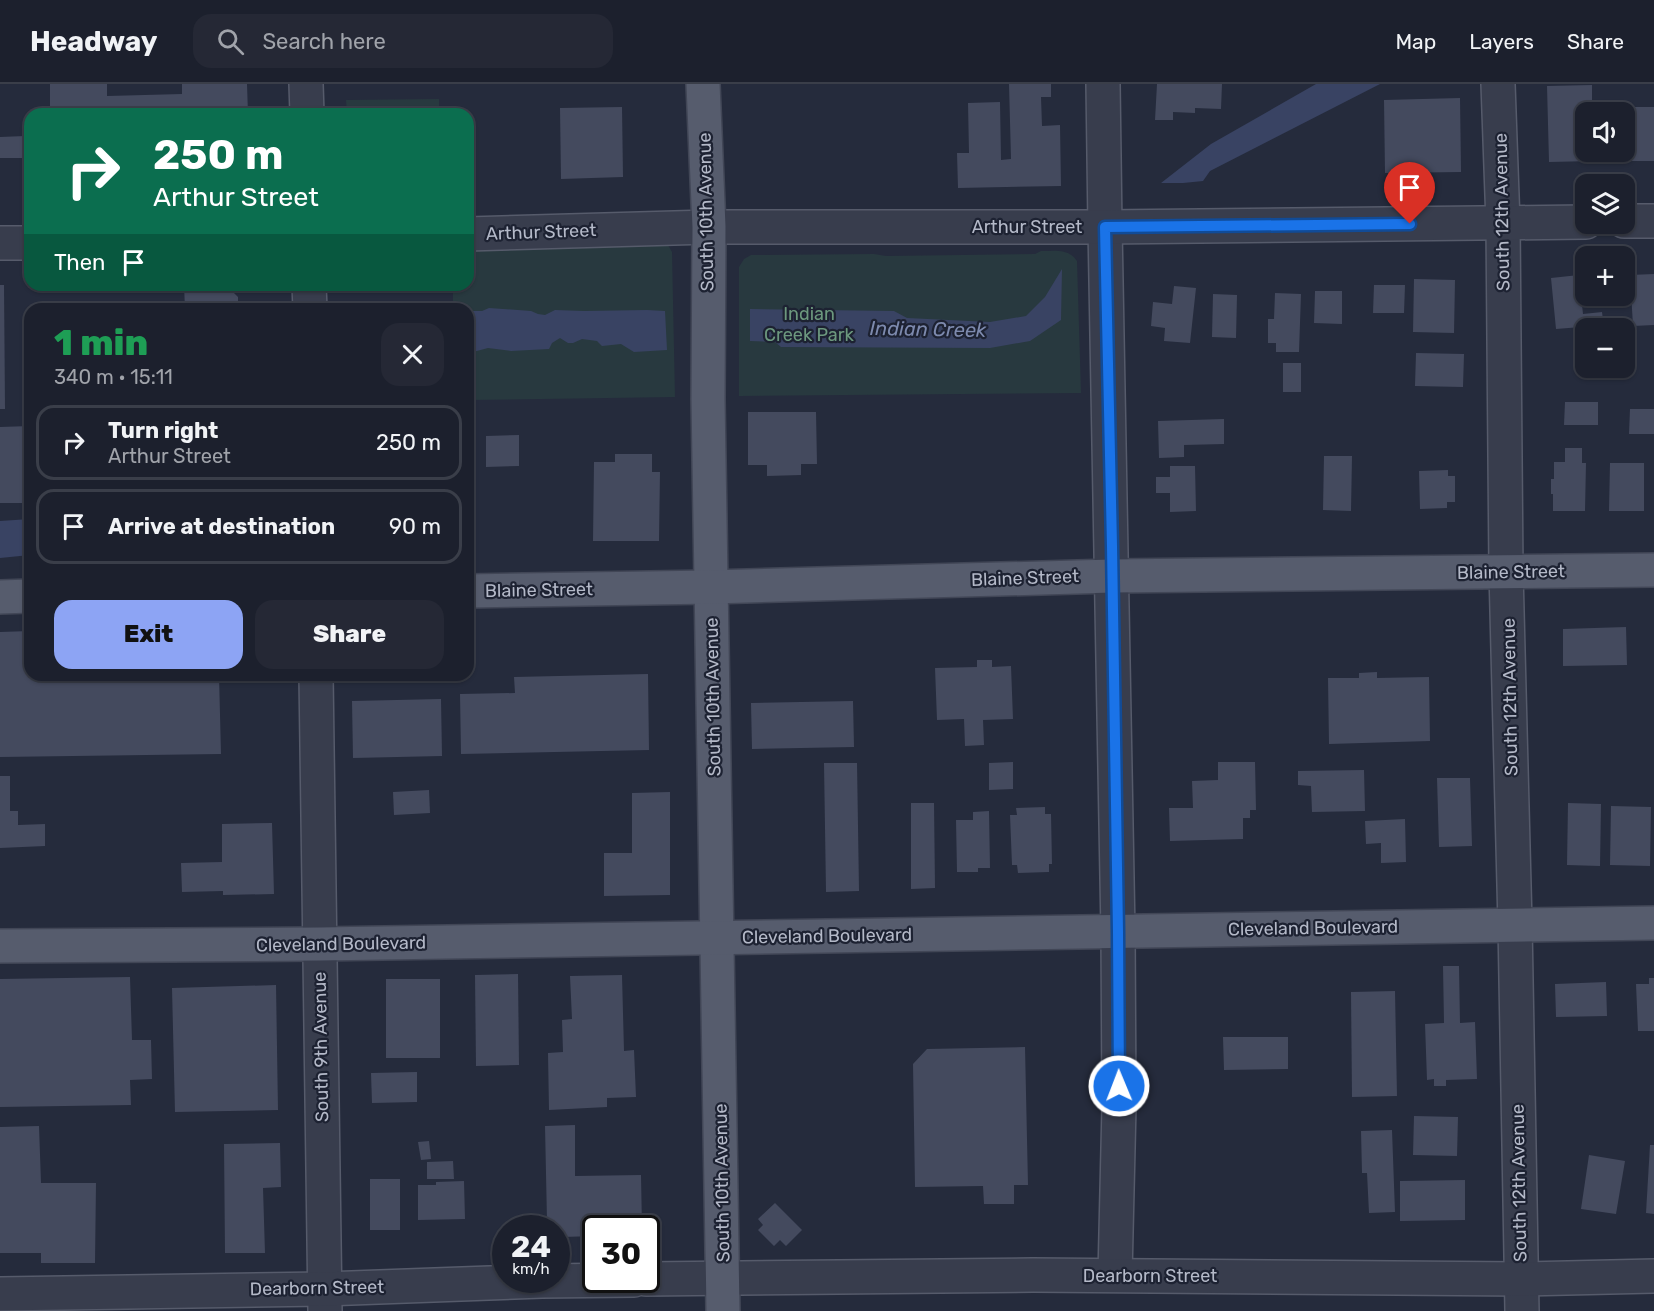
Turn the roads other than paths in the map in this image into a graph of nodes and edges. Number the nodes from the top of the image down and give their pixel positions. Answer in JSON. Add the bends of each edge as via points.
{"nodes":[{"id":1,"x":306,"y":84,"type":"edge"},
{"id":2,"x":703,"y":84,"type":"edge"},
{"id":3,"x":1104,"y":84,"type":"edge"},
{"id":4,"x":1498,"y":84,"type":"edge"},
{"id":5,"x":306,"y":108,"type":"edge"},
{"id":6,"x":1654,"y":220,"type":"edge"},
{"id":7,"x":1635,"y":221,"type":"edge"},
{"id":8,"x":1575,"y":222,"type":"edge"},
{"id":9,"x":1503,"y":223,"type":"junction"},
{"id":10,"x":709,"y":227,"type":"junction"},
{"id":11,"x":1105,"y":227,"type":"junction"},
{"id":12,"x":474,"y":234,"type":"edge"},
{"id":13,"x":0,"y":243,"type":"edge"},
{"id":14,"x":24,"y":243,"type":"edge"},
{"id":15,"x":1654,"y":570,"type":"edge"},
{"id":16,"x":1506,"y":572,"type":"junction"},
{"id":17,"x":1112,"y":576,"type":"junction"},
{"id":18,"x":711,"y":587,"type":"junction"},
{"id":19,"x":474,"y":591,"type":"edge"},
{"id":20,"x":24,"y":596,"type":"edge"},
{"id":21,"x":0,"y":597,"type":"edge"},
{"id":22,"x":316,"y":681,"type":"edge"},
{"id":23,"x":1654,"y":923,"type":"edge"},
{"id":24,"x":1515,"y":924,"type":"junction"},
{"id":25,"x":1118,"y":932,"type":"junction"},
{"id":26,"x":716,"y":938,"type":"junction"},
{"id":27,"x":320,"y":944,"type":"junction"},
{"id":28,"x":0,"y":946,"type":"edge"},
{"id":29,"x":1115,"y":1275,"type":"junction"},
{"id":30,"x":1654,"y":1276,"type":"edge"},
{"id":31,"x":724,"y":1278,"type":"junction"},
{"id":32,"x":660,"y":1279,"type":"edge"},
{"id":33,"x":582,"y":1281,"type":"edge"},
{"id":34,"x":0,"y":1294,"type":"edge"},
{"id":35,"x":1521,"y":1295,"type":"edge"},
{"id":36,"x":324,"y":1300,"type":"edge"},
{"id":37,"x":723,"y":1311,"type":"edge"}],
"edges":[{"from":1,"to":5,"type":"street"},
{"from":2,"to":10,"type":"main road","name":"South 10th Avenue"},
{"from":3,"to":11,"type":"street"},
{"from":4,"to":9,"type":"street","name":"South 12th Avenue"},
{"from":6,"to":7,"type":"street"},
{"from":8,"to":9,"type":"street","name":"Arthur Street"},
{"from":9,"to":11,"type":"street","name":"Arthur Street"},
{"from":9,"to":16,"type":"street","name":"South 12th Avenue"},
{"from":10,"to":11,"type":"street","name":"Arthur Street"},
{"from":10,"to":12,"type":"street","name":"Arthur Street"},
{"from":10,"to":18,"type":"main road","name":"South 10th Avenue"},
{"from":11,"to":17,"type":"street"},
{"from":13,"to":14,"type":"street"},
{"from":15,"to":16,"type":"main road","name":"Blaine Street"},
{"from":16,"to":17,"type":"main road","name":"Blaine Street"},
{"from":16,"to":24,"type":"street","name":"South 12th Avenue"},
{"from":17,"to":18,"type":"main road","name":"Blaine Street"},
{"from":17,"to":25,"type":"street"},
{"from":18,"to":19,"type":"main road","name":"Blaine Street"},
{"from":18,"to":26,"type":"main road","name":"South 10th Avenue"},
{"from":20,"to":21,"type":"main road"},
{"from":22,"to":27,"type":"street","name":"South 9th Avenue"},
{"from":23,"to":24,"type":"main road","name":"Cleveland Boulevard"},
{"from":24,"to":25,"type":"main road","name":"Cleveland Boulevard"},
{"from":24,"to":35,"type":"street","name":"South 12th Avenue"},
{"from":25,"to":26,"type":"main road","name":"Cleveland Boulevard"},
{"from":25,"to":29,"type":"street"},
{"from":26,"to":27,"type":"main road","name":"Cleveland Boulevard"},
{"from":26,"to":31,"type":"main road","name":"South 10th Avenue"},
{"from":27,"to":28,"type":"main road","name":"Cleveland Boulevard"},
{"from":27,"to":36,"type":"street","name":"South 9th Avenue"},
{"from":29,"to":31,"type":"street","name":"Dearborn Street"},
{"from":29,"to":35,"type":"street","name":"Dearborn Street"},
{"from":30,"to":35,"type":"street","name":"Dearborn Street"},
{"from":31,"to":32,"type":"street","name":"Dearborn Street"},
{"from":31,"to":37,"type":"main road","name":"South 10th Avenue"},
{"from":33,"to":36,"type":"street","name":"Dearborn Street","via":[[506,1282]]},
{"from":34,"to":36,"type":"street","name":"Dearborn Street"}]}
